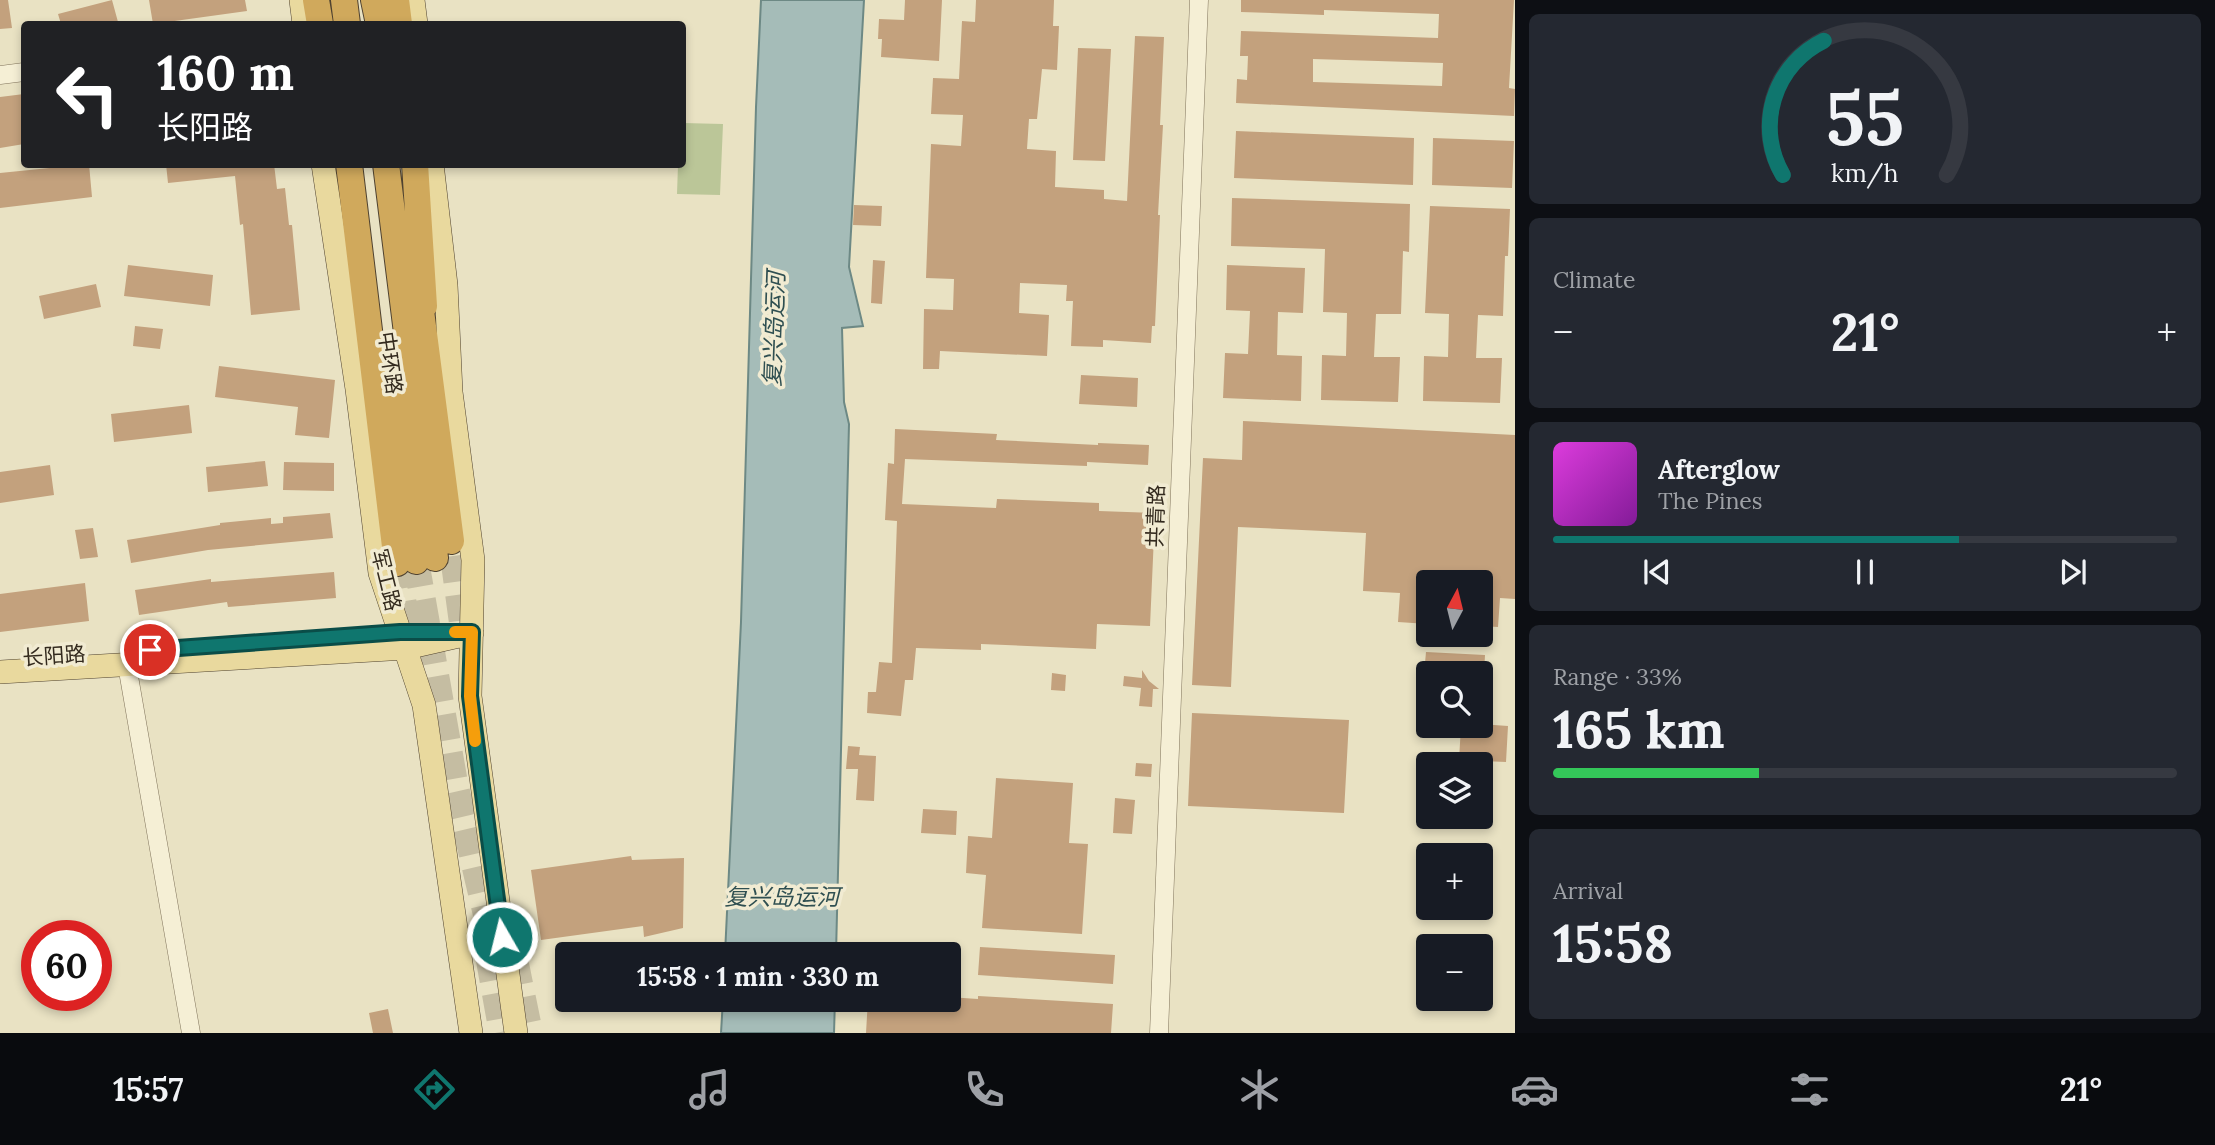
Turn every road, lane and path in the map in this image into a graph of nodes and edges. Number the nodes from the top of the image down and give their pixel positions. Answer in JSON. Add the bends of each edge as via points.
{"nodes":[{"id":1,"x":301,"y":0,"type":"edge"},
{"id":2,"x":316,"y":0,"type":"edge"},
{"id":3,"x":328,"y":0,"type":"edge"},
{"id":4,"x":344,"y":0,"type":"edge"},
{"id":5,"x":373,"y":0,"type":"edge"},
{"id":6,"x":396,"y":0,"type":"edge"},
{"id":7,"x":413,"y":0,"type":"edge"},
{"id":8,"x":1199,"y":0,"type":"edge"},
{"id":9,"x":304,"y":21,"type":"edge"},
{"id":10,"x":320,"y":21,"type":"edge"},
{"id":11,"x":331,"y":21,"type":"edge"},
{"id":12,"x":347,"y":21,"type":"edge"},
{"id":13,"x":373,"y":21,"type":"edge"},
{"id":14,"x":378,"y":21,"type":"edge"},
{"id":15,"x":399,"y":21,"type":"edge"},
{"id":16,"x":416,"y":21,"type":"edge"},
{"id":17,"x":21,"y":72,"type":"edge"},
{"id":18,"x":0,"y":75,"type":"edge"},
{"id":19,"x":324,"y":168,"type":"edge"},
{"id":20,"x":348,"y":168,"type":"edge"},
{"id":21,"x":365,"y":168,"type":"edge"},
{"id":22,"x":386,"y":168,"type":"edge"},
{"id":23,"x":402,"y":168,"type":"edge"},
{"id":24,"x":415,"y":168,"type":"edge"},
{"id":25,"x":432,"y":168,"type":"edge"},
{"id":26,"x":424,"y":325,"type":"junction"},
{"id":27,"x":425,"y":559,"type":"junction"},
{"id":28,"x":472,"y":632,"type":"junction"},
{"id":29,"x":403,"y":640,"type":"junction"},
{"id":30,"x":0,"y":661,"type":"edge"},
{"id":31,"x":127,"y":665,"type":"junction"},
{"id":32,"x":0,"y":672,"type":"edge"},
{"id":33,"x":191,"y":1033,"type":"edge"},
{"id":34,"x":471,"y":1033,"type":"edge"},
{"id":35,"x":516,"y":1033,"type":"edge"},
{"id":36,"x":1159,"y":1033,"type":"edge"}],
"edges":[{"from":1,"to":9,"type":"main road"},
{"from":2,"to":10,"type":"highway"},
{"from":3,"to":11,"type":"highway"},
{"from":4,"to":12,"type":"highway"},
{"from":5,"to":13,"type":"highway"},
{"from":5,"to":14,"type":"highway"},
{"from":6,"to":15,"type":"highway"},
{"from":7,"to":16,"type":"main road"},
{"from":8,"to":36,"type":"street","name":"共青路"},
{"from":17,"to":18,"type":"street"},
{"from":19,"to":29,"type":"main road","name":"军工路","via":[[380,573]]},
{"from":20,"to":27,"type":"highway"},
{"from":21,"to":27,"type":"highway","name":"中环路"},
{"from":22,"to":27,"type":"highway","name":"中环路"},
{"from":23,"to":26,"type":"highway"},
{"from":24,"to":26,"type":"highway"},
{"from":25,"to":28,"type":"main road","via":[[452,392],[472,549]]},
{"from":26,"to":27,"type":"highway"},
{"from":28,"to":29,"type":"main road","name":"长阳路"},
{"from":28,"to":35,"type":"main road","via":[[470,696]]},
{"from":29,"to":30,"type":"main road","name":"长阳路"},
{"from":29,"to":31,"type":"main road","name":"长阳路"},
{"from":29,"to":34,"type":"main road","name":"军工路","via":[[424,705]]},
{"from":31,"to":32,"type":"main road","name":"长阳路"},
{"from":31,"to":33,"type":"street"}]}
